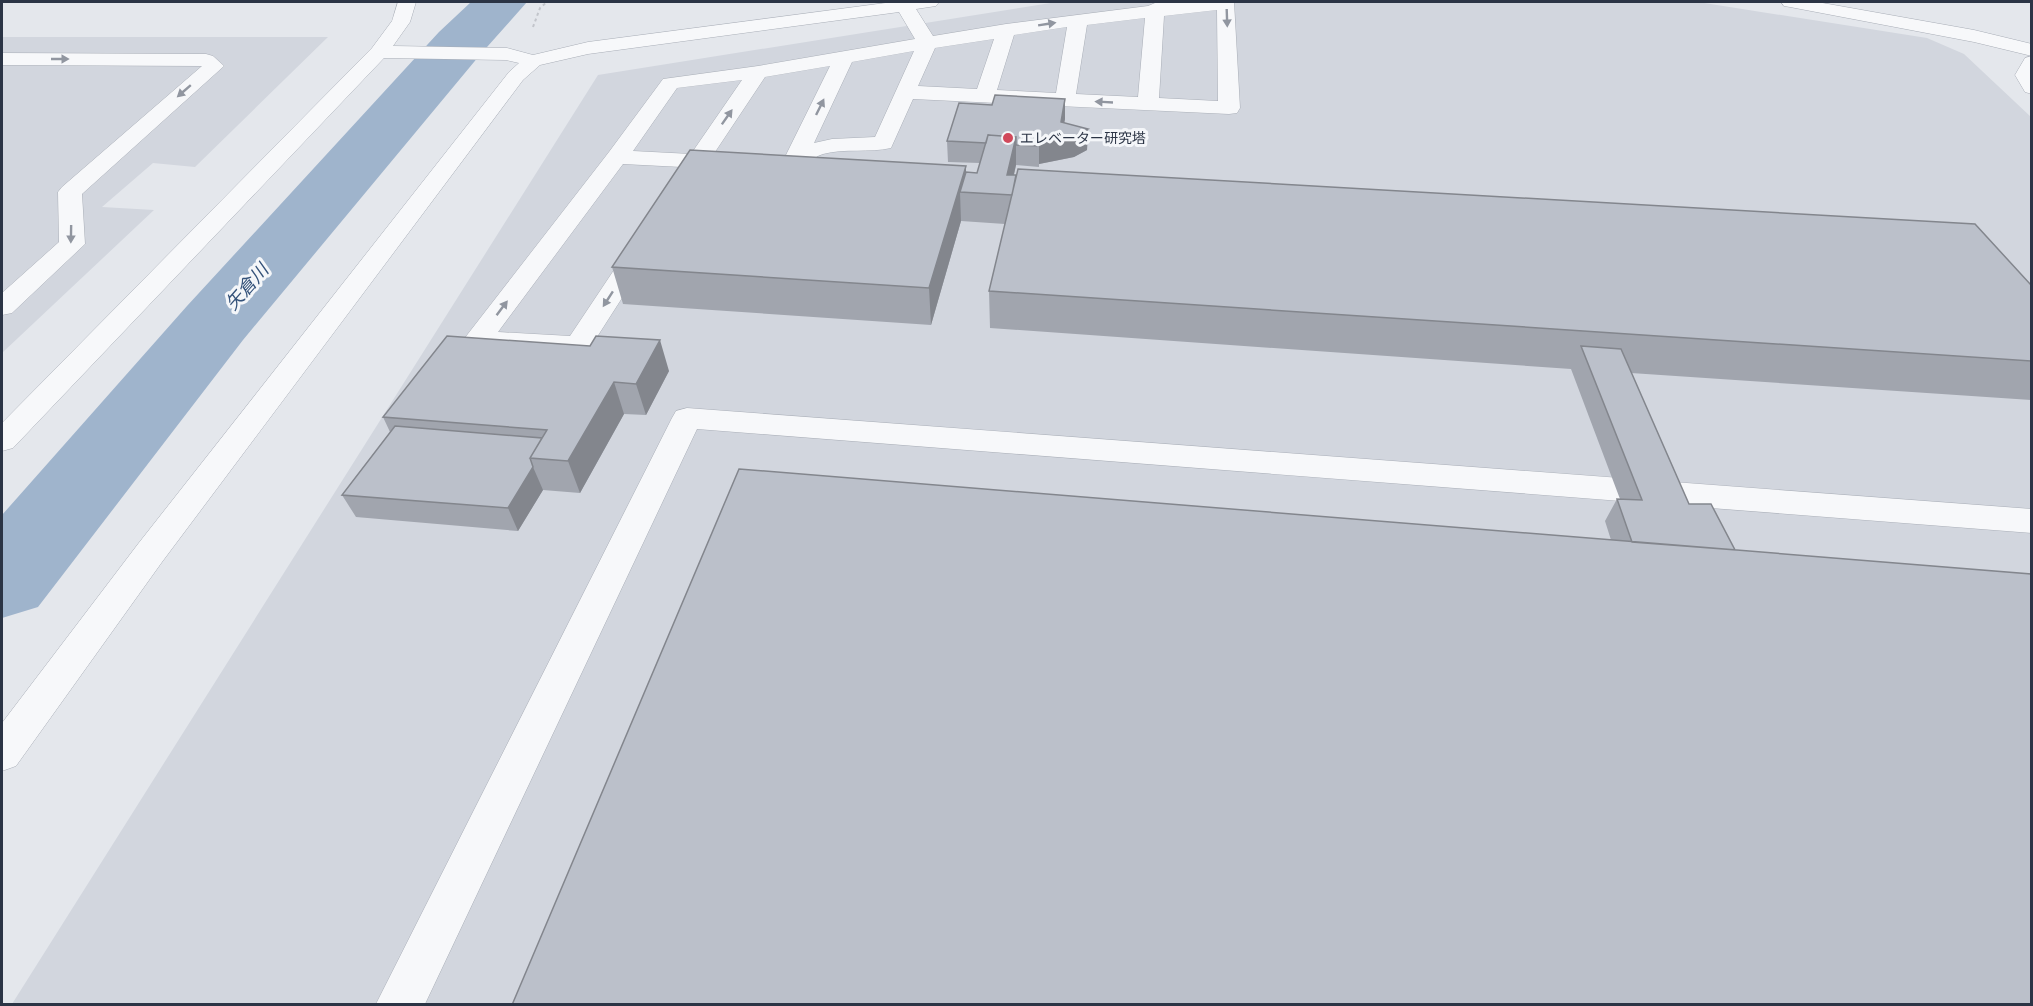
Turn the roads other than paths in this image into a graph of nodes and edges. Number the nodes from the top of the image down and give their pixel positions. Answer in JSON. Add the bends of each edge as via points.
{"nodes":[{"id":1,"x":407,"y":2,"type":"edge"},
{"id":2,"x":930,"y":2,"type":"edge"},
{"id":3,"x":1790,"y":2,"type":"edge"},
{"id":4,"x":904,"y":5,"type":"junction"},
{"id":5,"x":1155,"y":9,"type":"junction"},
{"id":6,"x":1078,"y":20,"type":"junction"},
{"id":7,"x":1006,"y":30,"type":"junction"},
{"id":8,"x":927,"y":43,"type":"junction"},
{"id":9,"x":2031,"y":50,"type":"edge"},
{"id":10,"x":388,"y":52,"type":"junction"},
{"id":11,"x":844,"y":57,"type":"junction"},
{"id":12,"x":520,"y":58,"type":"junction"},
{"id":13,"x":2,"y":59,"type":"edge"},
{"id":14,"x":2031,"y":62,"type":"edge"},
{"id":15,"x":758,"y":72,"type":"junction"},
{"id":16,"x":2031,"y":88,"type":"edge"},
{"id":17,"x":905,"y":92,"type":"junction"},
{"id":18,"x":985,"y":96,"type":"junction"},
{"id":19,"x":1065,"y":100,"type":"junction"},
{"id":20,"x":1148,"y":104,"type":"junction"},
{"id":21,"x":796,"y":156,"type":"junction"},
{"id":22,"x":616,"y":158,"type":"junction"},
{"id":23,"x":696,"y":162,"type":"junction"},
{"id":24,"x":671,"y":200,"type":"edge"},
{"id":25,"x":653,"y":229,"type":"edge"},
{"id":26,"x":2,"y":307,"type":"edge"},
{"id":27,"x":2,"y":441,"type":"edge"},
{"id":28,"x":2031,"y":521,"type":"edge"},
{"id":29,"x":2,"y":754,"type":"edge"},
{"id":30,"x":400,"y":1005,"type":"edge"}],
"edges":[{"from":1,"to":10,"type":"street"},
{"from":2,"to":4,"type":"street"},
{"from":3,"to":9,"type":"street"},
{"from":4,"to":8,"type":"street"},
{"from":4,"to":12,"type":"street"},
{"from":5,"to":6,"type":"street"},
{"from":5,"to":20,"type":"street"},
{"from":5,"to":20,"type":"street","one_way":true,"via":[[1226,3],[1229,108]]},
{"from":7,"to":6,"type":"street","one_way":true},
{"from":6,"to":19,"type":"street"},
{"from":7,"to":8,"type":"street"},
{"from":7,"to":18,"type":"street"},
{"from":8,"to":11,"type":"street"},
{"from":8,"to":17,"type":"street"},
{"from":10,"to":12,"type":"street"},
{"from":10,"to":27,"type":"street"},
{"from":11,"to":15,"type":"street"},
{"from":21,"to":11,"type":"street","one_way":true},
{"from":12,"to":29,"type":"street","via":[[516,76]]},
{"from":13,"to":26,"type":"street","one_way":true,"via":[[206,60],[214,66],[70,192],[72,244]]},
{"from":14,"to":16,"type":"street","via":[[2024,80]]},
{"from":15,"to":22,"type":"street","via":[[670,83]]},
{"from":23,"to":15,"type":"street","one_way":true},
{"from":17,"to":18,"type":"street"},
{"from":17,"to":21,"type":"street","via":[[883,143],[821,148]]},
{"from":18,"to":19,"type":"street"},
{"from":20,"to":19,"type":"street","one_way":true},
{"from":21,"to":23,"type":"street","via":[[789,166]]},
{"from":22,"to":23,"type":"street"},
{"from":25,"to":22,"type":"street","one_way":true,"via":[[579,345],[478,339]]},
{"from":23,"to":24,"type":"street"},
{"from":28,"to":30,"type":"street","via":[[687,418]]}]}
